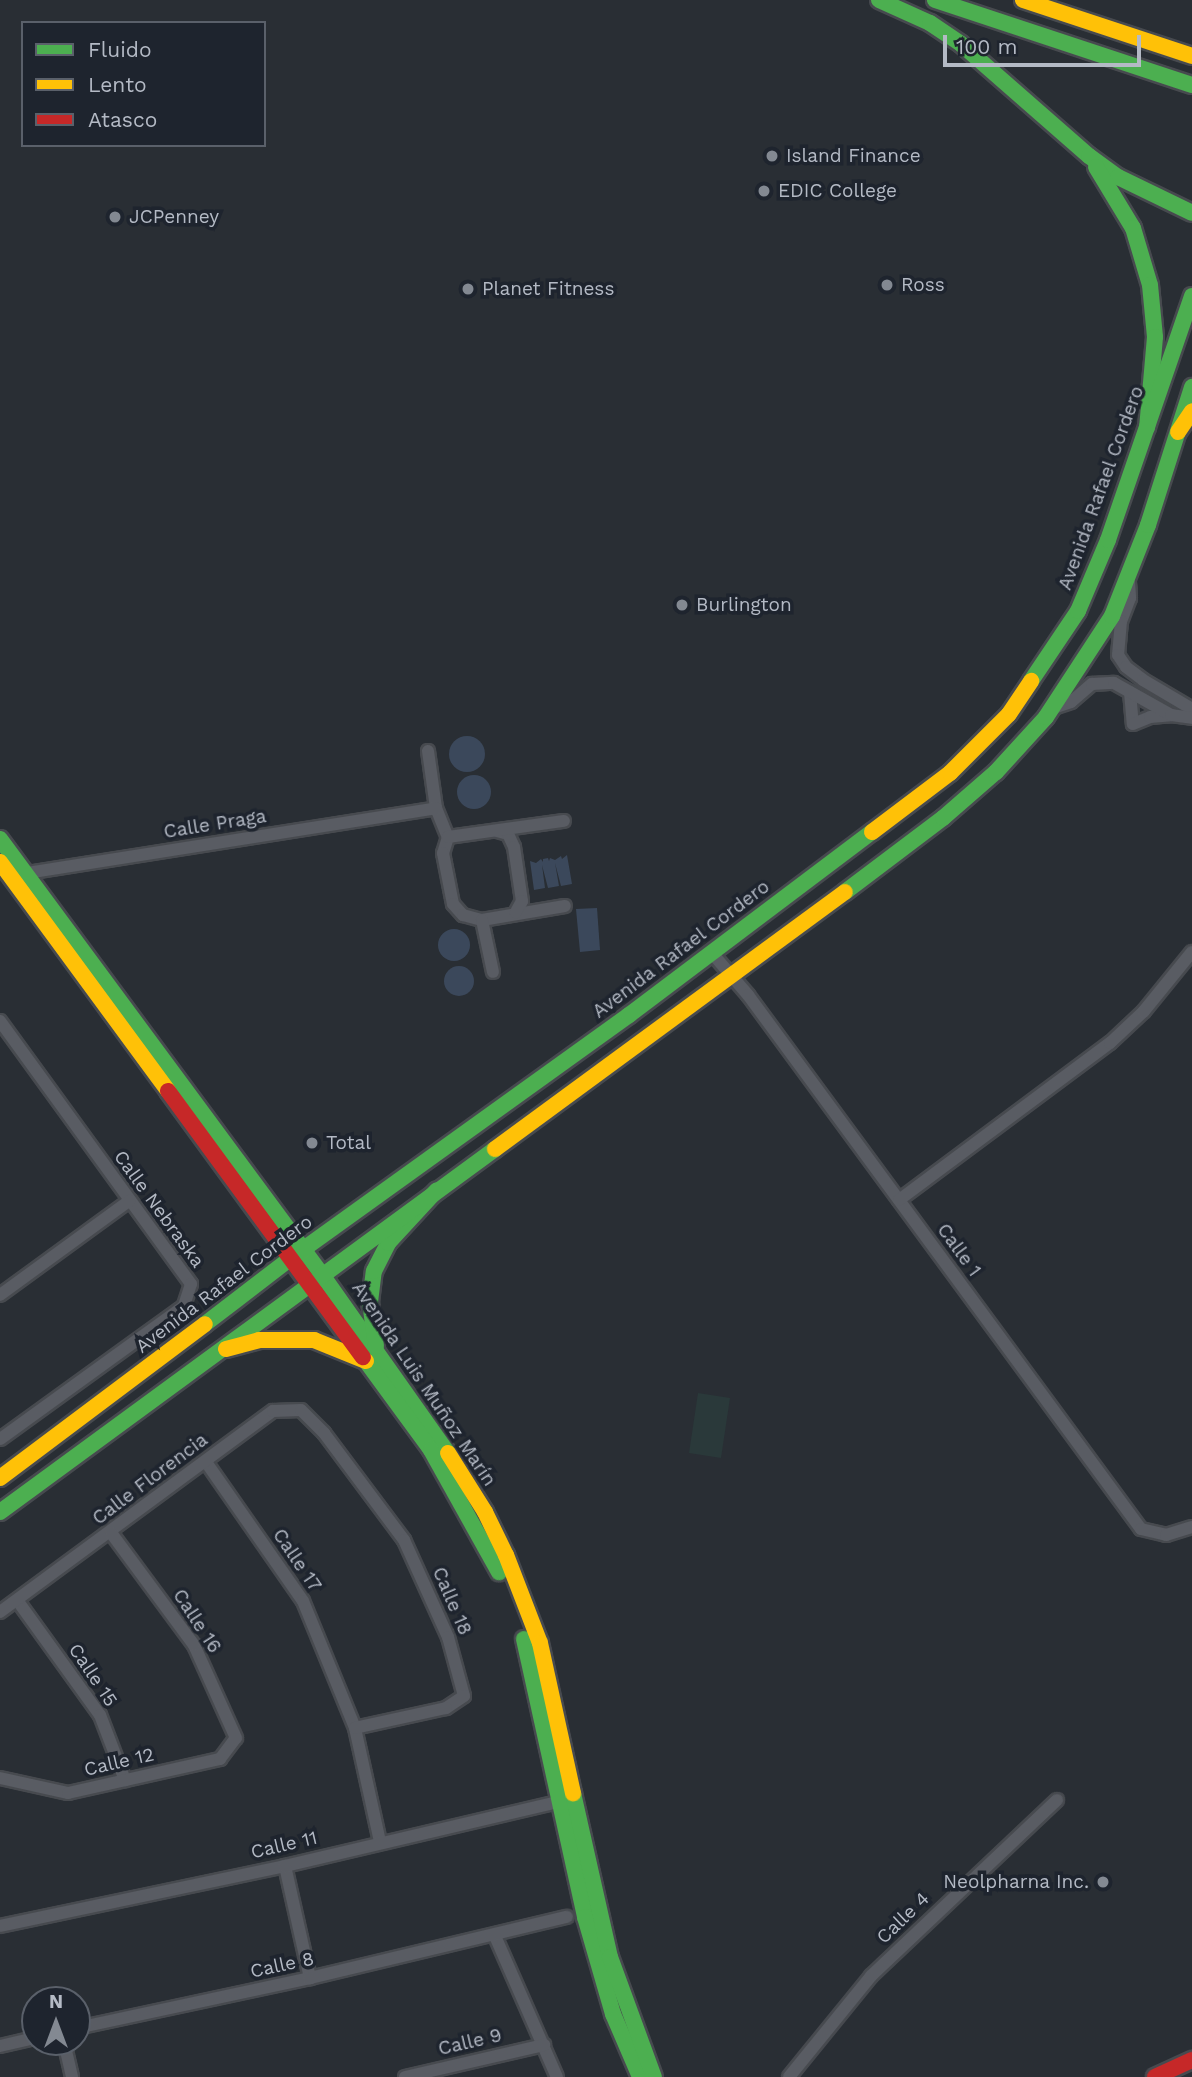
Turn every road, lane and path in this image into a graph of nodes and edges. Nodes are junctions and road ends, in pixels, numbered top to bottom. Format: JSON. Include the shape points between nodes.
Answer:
{"nodes":[{"id":1,"x":879,"y":0,"type":"edge"},
{"id":2,"x":935,"y":0,"type":"edge"},
{"id":3,"x":1023,"y":0,"type":"edge"},
{"id":4,"x":1192,"y":56,"type":"edge"},
{"id":5,"x":1192,"y":85,"type":"edge"},
{"id":6,"x":1089,"y":156,"type":"junction"},
{"id":7,"x":1192,"y":213,"type":"edge"},
{"id":8,"x":1192,"y":296,"type":"edge"},
{"id":9,"x":1192,"y":387,"type":"edge"},
{"id":10,"x":1192,"y":411,"type":"edge"},
{"id":11,"x":1147,"y":428,"type":"junction"},
{"id":12,"x":1178,"y":432,"type":"junction"},
{"id":13,"x":1128,"y":578,"type":"junction"},
{"id":14,"x":1130,"y":692,"type":"junction"},
{"id":15,"x":1053,"y":708,"type":"junction"},
{"id":16,"x":1192,"y":709,"type":"edge"},
{"id":17,"x":1171,"y":715,"type":"junction"},
{"id":18,"x":1192,"y":719,"type":"edge"},
{"id":19,"x":428,"y":751,"type":"dead end"},
{"id":20,"x":436,"y":808,"type":"junction"},
{"id":21,"x":564,"y":821,"type":"dead end"},
{"id":22,"x":497,"y":831,"type":"junction"},
{"id":23,"x":448,"y":837,"type":"junction"},
{"id":24,"x":0,"y":839,"type":"edge"},
{"id":25,"x":0,"y":862,"type":"edge"},
{"id":26,"x":12,"y":876,"type":"edge"},
{"id":27,"x":565,"y":906,"type":"dead end"},
{"id":28,"x":516,"y":912,"type":"junction"},
{"id":29,"x":482,"y":920,"type":"junction"},
{"id":30,"x":711,"y":952,"type":"junction"},
{"id":31,"x":1192,"y":952,"type":"edge"},
{"id":32,"x":493,"y":972,"type":"dead end"},
{"id":33,"x":732,"y":976,"type":"junction"},
{"id":34,"x":0,"y":1021,"type":"edge"},
{"id":35,"x":437,"y":1190,"type":"junction"},
{"id":36,"x":129,"y":1200,"type":"junction"},
{"id":37,"x":899,"y":1200,"type":"junction"},
{"id":38,"x":297,"y":1254,"type":"junction"},
{"id":39,"x":317,"y":1280,"type":"junction"},
{"id":40,"x":0,"y":1295,"type":"edge"},
{"id":41,"x":226,"y":1349,"type":"junction"},
{"id":42,"x":372,"y":1356,"type":"junction"},
{"id":43,"x":324,"y":1433,"type":"joint"},
{"id":44,"x":0,"y":1439,"type":"edge"},
{"id":45,"x":206,"y":1462,"type":"junction"},
{"id":46,"x":0,"y":1478,"type":"edge"},
{"id":47,"x":0,"y":1512,"type":"edge"},
{"id":48,"x":1192,"y":1527,"type":"edge"},
{"id":49,"x":111,"y":1532,"type":"junction"},
{"id":50,"x":17,"y":1600,"type":"junction"},
{"id":51,"x":0,"y":1612,"type":"edge"},
{"id":52,"x":355,"y":1728,"type":"junction"},
{"id":53,"x":236,"y":1738,"type":"joint"},
{"id":54,"x":0,"y":1778,"type":"edge"},
{"id":55,"x":125,"y":1780,"type":"junction"},
{"id":56,"x":568,"y":1799,"type":"junction"},
{"id":57,"x":1057,"y":1800,"type":"dead end"},
{"id":58,"x":380,"y":1842,"type":"junction"},
{"id":59,"x":285,"y":1866,"type":"junction"},
{"id":60,"x":567,"y":1917,"type":"dead end"},
{"id":61,"x":0,"y":1926,"type":"edge"},
{"id":62,"x":495,"y":1936,"type":"junction"},
{"id":63,"x":310,"y":1979,"type":"junction"},
{"id":64,"x":91,"y":2025,"type":"edge"},
{"id":65,"x":21,"y":2041,"type":"edge"},
{"id":66,"x":544,"y":2045,"type":"junction"},
{"id":67,"x":0,"y":2046,"type":"edge"},
{"id":68,"x":67,"y":2056,"type":"edge"},
{"id":69,"x":1192,"y":2060,"type":"edge"},
{"id":70,"x":72,"y":2077,"type":"edge"},
{"id":71,"x":405,"y":2077,"type":"edge"},
{"id":72,"x":557,"y":2077,"type":"edge"},
{"id":73,"x":639,"y":2077,"type":"edge"},
{"id":74,"x":654,"y":2077,"type":"edge"},
{"id":75,"x":789,"y":2077,"type":"edge"},
{"id":76,"x":1155,"y":2077,"type":"edge"}],
"edges":[{"from":1,"to":6,"type":"main road","via":[[961,44]]},
{"from":2,"to":5,"type":"main road"},
{"from":3,"to":4,"type":"main road"},
{"from":6,"to":7,"type":"main road","via":[[1150,195]]},
{"from":6,"to":11,"type":"main road","via":[[1133,228],[1146,263],[1155,337]]},
{"from":8,"to":11,"type":"main road","name":"Avenida Rafael Cordero"},
{"from":9,"to":12,"type":"main road"},
{"from":10,"to":12,"type":"main road"},
{"from":11,"to":30,"type":"main road","name":"Avenida Rafael Cordero","via":[[1078,611],[1009,714],[950,773]]},
{"from":12,"to":13,"type":"main road"},
{"from":13,"to":15,"type":"main road","via":[[1112,616]]},
{"from":13,"to":16,"type":"street","via":[[1130,598],[1121,621],[1118,655],[1143,680]]},
{"from":14,"to":15,"type":"street","via":[[1114,683],[1092,684],[1070,702]]},
{"from":14,"to":17,"type":"street"},
{"from":14,"to":17,"type":"street","via":[[1133,724]]},
{"from":15,"to":33,"type":"main road","via":[[996,772],[943,818]]},
{"from":17,"to":18,"type":"street"},
{"from":19,"to":20,"type":"street"},
{"from":20,"to":23,"type":"street"},
{"from":20,"to":26,"type":"street","name":"Calle Praga"},
{"from":21,"to":22,"type":"street"},
{"from":22,"to":23,"type":"street"},
{"from":22,"to":28,"type":"street","via":[[508,834],[514,847],[522,901]]},
{"from":23,"to":29,"type":"street","via":[[443,853],[453,904],[463,915]]},
{"from":24,"to":26,"type":"main road","name":"Avenida Luis Muñoz Marín"},
{"from":25,"to":26,"type":"main road","name":"Avenida Luis Muñoz Marín"},
{"from":26,"to":38,"type":"main road","name":"Avenida Luis Muñoz Marín"},
{"from":27,"to":28,"type":"street"},
{"from":28,"to":29,"type":"street"},
{"from":29,"to":32,"type":"street"},
{"from":30,"to":33,"type":"street","name":"Calle 1"},
{"from":30,"to":38,"type":"main road","name":"Avenida Rafael Cordero"},
{"from":31,"to":37,"type":"street","via":[[1144,1011],[1110,1043]]},
{"from":33,"to":35,"type":"main road"},
{"from":33,"to":37,"type":"street","name":"Calle 1"},
{"from":34,"to":36,"type":"street","name":"Calle Nebraska"},
{"from":35,"to":39,"type":"main road"},
{"from":35,"to":42,"type":"main road","via":[[388,1243],[374,1271]]},
{"from":36,"to":40,"type":"street"},
{"from":36,"to":44,"type":"street","name":"Calle Nebraska","via":[[191,1284],[184,1306]]},
{"from":37,"to":48,"type":"street","name":"Calle 1","via":[[1142,1530],[1166,1535]]},
{"from":38,"to":39,"type":"main road","name":"Avenida Luis Muñoz Marín"},
{"from":38,"to":46,"type":"main road","name":"Avenida Rafael Cordero"},
{"from":39,"to":41,"type":"main road"},
{"from":39,"to":42,"type":"main road","name":"Avenida Luis Muñoz Marín"},
{"from":41,"to":42,"type":"main road","via":[[259,1340],[314,1340]]},
{"from":41,"to":47,"type":"main road"},
{"from":42,"to":56,"type":"main road","name":"Avenida Luis Muñoz Marín","via":[[502,1578],[529,1653]]},
{"from":43,"to":45,"type":"street","name":"Calle Florencia","via":[[301,1410],[273,1411]]},
{"from":43,"to":52,"type":"street","name":"Calle 18","via":[[404,1540],[448,1637],[464,1696],[446,1708]]},
{"from":45,"to":49,"type":"street","name":"Calle Florencia"},
{"from":45,"to":52,"type":"street","name":"Calle 17","via":[[303,1601]]},
{"from":49,"to":50,"type":"street","name":"Calle Florencia"},
{"from":49,"to":53,"type":"street","name":"Calle 16","via":[[194,1645]]},
{"from":50,"to":51,"type":"street","name":"Calle Florencia"},
{"from":50,"to":55,"type":"street","name":"Calle 15","via":[[100,1715]]},
{"from":52,"to":58,"type":"street","name":"Calle 17"},
{"from":53,"to":55,"type":"street","name":"Calle 12","via":[[220,1759]]},
{"from":54,"to":55,"type":"street","name":"Calle 12","via":[[68,1793]]},
{"from":56,"to":58,"type":"street","name":"Calle 11"},
{"from":56,"to":73,"type":"main road","name":"Avenida Luis Muñoz Marín","via":[[585,1917],[604,1986]]},
{"from":56,"to":74,"type":"main road","name":"Avenida Luis Muñoz Marín","via":[[610,1957]]},
{"from":57,"to":75,"type":"street","name":"Calle 4","via":[[871,1976]]},
{"from":58,"to":59,"type":"street","name":"Calle 11"},
{"from":59,"to":61,"type":"street","name":"Calle 11"},
{"from":59,"to":63,"type":"street"},
{"from":60,"to":62,"type":"street","name":"Calle 8"},
{"from":62,"to":63,"type":"street","name":"Calle 8"},
{"from":62,"to":66,"type":"street"},
{"from":63,"to":64,"type":"street","name":"Calle 8"},
{"from":65,"to":67,"type":"street"},
{"from":66,"to":71,"type":"street","name":"Calle 9"},
{"from":66,"to":72,"type":"street"},
{"from":68,"to":70,"type":"street"},
{"from":69,"to":76,"type":"main road"}]}
